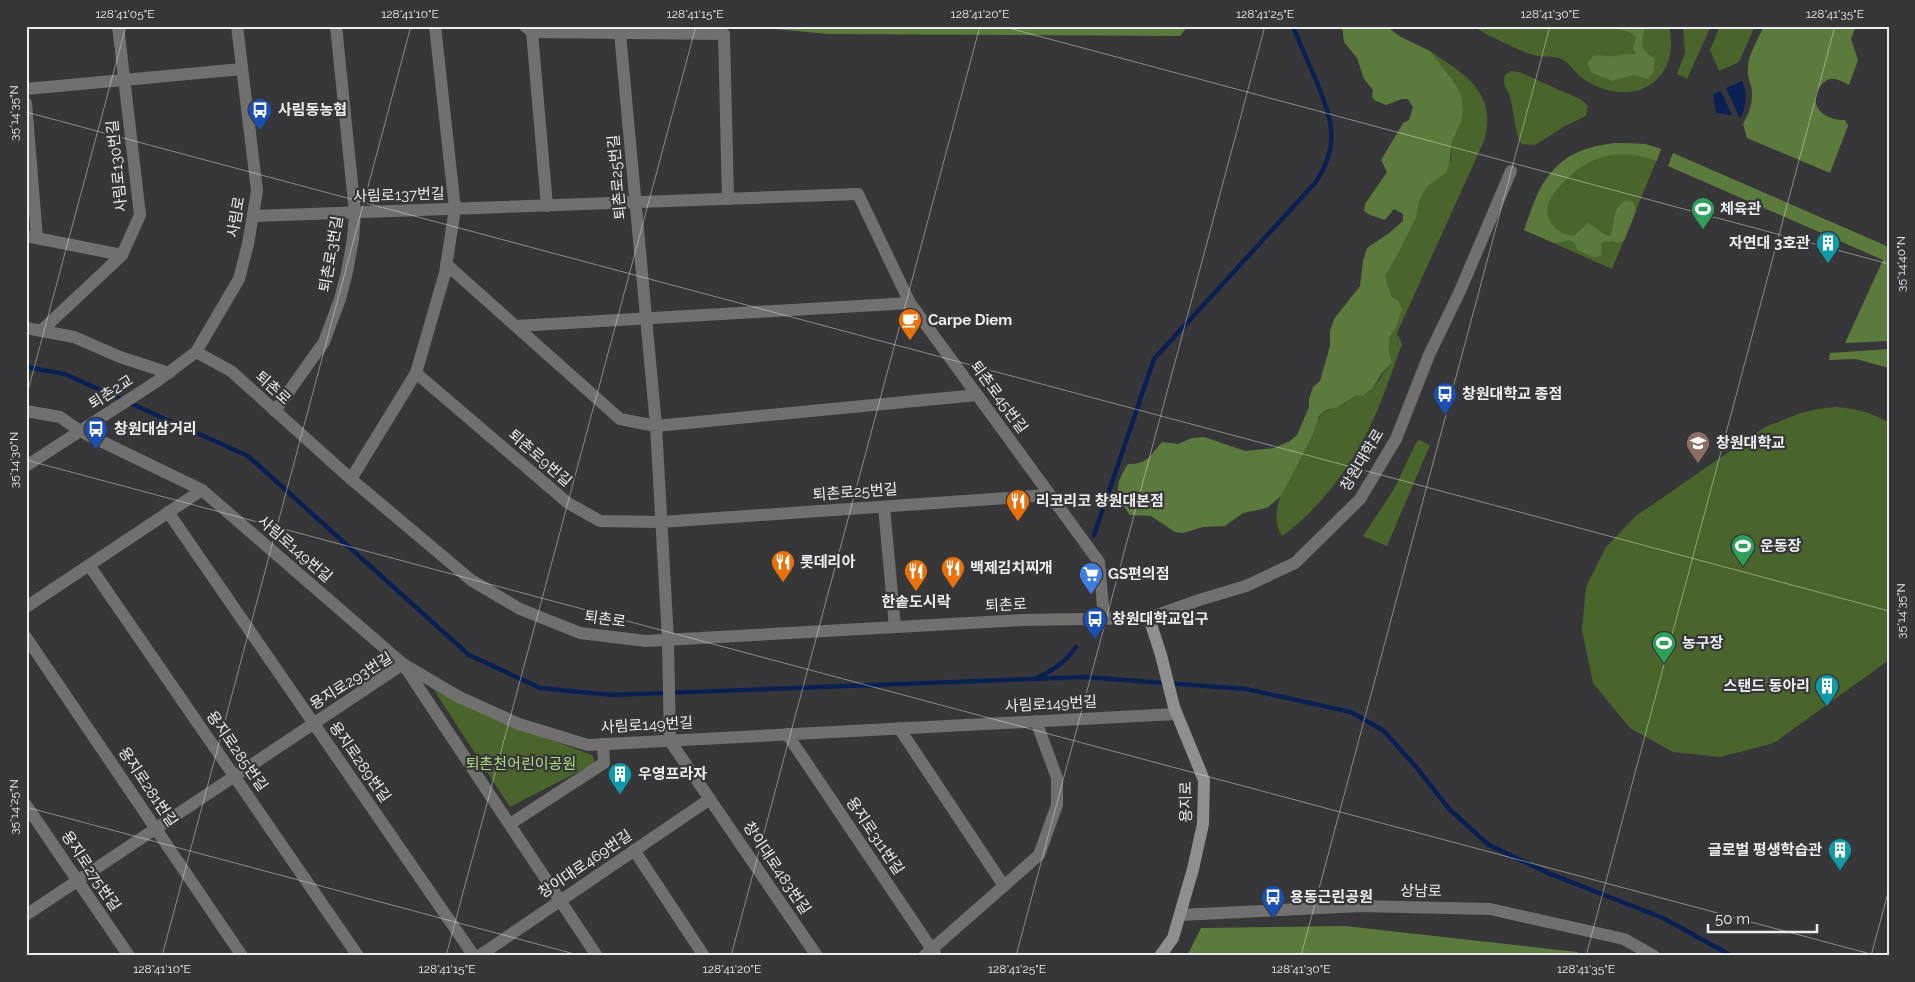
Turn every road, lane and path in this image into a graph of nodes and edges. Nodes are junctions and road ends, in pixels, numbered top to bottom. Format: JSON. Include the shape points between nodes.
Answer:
{"nodes":[{"id":1,"x":118,"y":26,"type":"edge"},
{"id":2,"x":237,"y":26,"type":"edge"},
{"id":3,"x":336,"y":26,"type":"edge"},
{"id":4,"x":435,"y":26,"type":"edge"},
{"id":5,"x":529,"y":29,"type":"edge"},
{"id":6,"x":620,"y":33,"type":"junction"},
{"id":7,"x":242,"y":69,"type":"junction"},
{"id":8,"x":124,"y":80,"type":"junction"},
{"id":9,"x":26,"y":89,"type":"edge"},
{"id":10,"x":26,"y":104,"type":"edge"},
{"id":11,"x":1511,"y":171,"type":"dead end"},
{"id":12,"x":858,"y":194,"type":"joint"},
{"id":13,"x":728,"y":199,"type":"junction"},
{"id":14,"x":635,"y":202,"type":"junction"},
{"id":15,"x":547,"y":206,"type":"junction"},
{"id":16,"x":455,"y":209,"type":"junction"},
{"id":17,"x":355,"y":212,"type":"junction"},
{"id":18,"x":253,"y":216,"type":"junction"},
{"id":19,"x":32,"y":237,"type":"edge"},
{"id":20,"x":122,"y":255,"type":"junction"},
{"id":21,"x":446,"y":264,"type":"junction"},
{"id":22,"x":910,"y":303,"type":"junction"},
{"id":23,"x":646,"y":319,"type":"junction"},
{"id":24,"x":516,"y":326,"type":"junction"},
{"id":25,"x":26,"y":328,"type":"edge"},
{"id":26,"x":41,"y":331,"type":"junction"},
{"id":27,"x":196,"y":352,"type":"junction"},
{"id":28,"x":168,"y":373,"type":"junction"},
{"id":29,"x":416,"y":373,"type":"junction"},
{"id":30,"x":156,"y":382,"type":"joint"},
{"id":31,"x":977,"y":395,"type":"junction"},
{"id":32,"x":275,"y":410,"type":"junction"},
{"id":33,"x":26,"y":411,"type":"edge"},
{"id":34,"x":656,"y":426,"type":"junction"},
{"id":35,"x":83,"y":430,"type":"junction"},
{"id":36,"x":26,"y":466,"type":"edge"},
{"id":37,"x":350,"y":479,"type":"junction"},
{"id":38,"x":202,"y":490,"type":"junction"},
{"id":39,"x":1050,"y":495,"type":"junction"},
{"id":40,"x":884,"y":507,"type":"junction"},
{"id":41,"x":168,"y":512,"type":"junction"},
{"id":42,"x":661,"y":522,"type":"junction"},
{"id":43,"x":89,"y":565,"type":"junction"},
{"id":44,"x":26,"y":607,"type":"edge"},
{"id":45,"x":1104,"y":618,"type":"junction"},
{"id":46,"x":1149,"y":618,"type":"junction"},
{"id":47,"x":895,"y":628,"type":"junction"},
{"id":48,"x":26,"y":637,"type":"edge"},
{"id":49,"x":668,"y":646,"type":"junction"},
{"id":50,"x":403,"y":664,"type":"junction"},
{"id":51,"x":1175,"y":711,"type":"junction"},
{"id":52,"x":1036,"y":721,"type":"junction"},
{"id":53,"x":314,"y":723,"type":"junction"},
{"id":54,"x":899,"y":728,"type":"junction"},
{"id":55,"x":788,"y":734,"type":"junction"},
{"id":56,"x":670,"y":735,"type":"junction"},
{"id":57,"x":603,"y":744,"type":"junction"},
{"id":58,"x":234,"y":776,"type":"junction"},
{"id":59,"x":710,"y":799,"type":"junction"},
{"id":60,"x":26,"y":805,"type":"edge"},
{"id":61,"x":510,"y":824,"type":"junction"},
{"id":62,"x":156,"y":829,"type":"junction"},
{"id":63,"x":634,"y":850,"type":"junction"},
{"id":64,"x":78,"y":881,"type":"junction"},
{"id":65,"x":1004,"y":886,"type":"junction"},
{"id":66,"x":560,"y":901,"type":"junction"},
{"id":67,"x":26,"y":915,"type":"edge"},
{"id":68,"x":1180,"y":915,"type":"junction"},
{"id":69,"x":931,"y":953,"type":"edge"},
{"id":70,"x":129,"y":956,"type":"edge"},
{"id":71,"x":242,"y":956,"type":"edge"},
{"id":72,"x":358,"y":956,"type":"edge"},
{"id":73,"x":474,"y":956,"type":"edge"},
{"id":74,"x":479,"y":956,"type":"edge"},
{"id":75,"x":596,"y":956,"type":"edge"},
{"id":76,"x":704,"y":956,"type":"edge"},
{"id":77,"x":817,"y":956,"type":"edge"},
{"id":78,"x":1160,"y":956,"type":"edge"},
{"id":79,"x":1654,"y":956,"type":"edge"}],
"edges":[{"from":1,"to":8,"type":"street","name":"사림로130번길"},
{"from":2,"to":7,"type":"street","name":"사림로"},
{"from":3,"to":17,"type":"street","name":"퇴촌로3번길"},
{"from":4,"to":16,"type":"street"},
{"from":5,"to":6,"type":"street"},
{"from":5,"to":15,"type":"street"},
{"from":6,"to":13,"type":"street","via":[[724,34]]},
{"from":6,"to":14,"type":"street","name":"퇴촌로25번길"},
{"from":7,"to":8,"type":"street"},
{"from":7,"to":18,"type":"street","name":"사림로","via":[[257,191]]},
{"from":8,"to":9,"type":"street"},
{"from":8,"to":20,"type":"street","name":"사림로130번길","via":[[140,215]]},
{"from":10,"to":19,"type":"street"},
{"from":11,"to":46,"type":"street","name":"창원대학로","via":[[1429,355],[1396,439],[1360,499],[1294,562],[1246,586]]},
{"from":12,"to":13,"type":"street","name":"사림로137번길"},
{"from":12,"to":22,"type":"street","name":"퇴촌로45번길"},
{"from":13,"to":14,"type":"street","name":"사림로137번길"},
{"from":14,"to":15,"type":"street","name":"사림로137번길"},
{"from":14,"to":23,"type":"street","name":"퇴촌로25번길"},
{"from":15,"to":16,"type":"street","name":"사림로137번길"},
{"from":16,"to":17,"type":"street","name":"사림로137번길"},
{"from":16,"to":21,"type":"street"},
{"from":17,"to":18,"type":"street","name":"사림로137번길"},
{"from":17,"to":32,"type":"street","name":"퇴촌로3번길","via":[[347,272],[324,342]]},
{"from":18,"to":27,"type":"street","name":"사림로","via":[[239,279]]},
{"from":19,"to":20,"type":"street"},
{"from":20,"to":26,"type":"street","name":"사림로130번길"},
{"from":21,"to":24,"type":"street"},
{"from":21,"to":29,"type":"street"},
{"from":22,"to":23,"type":"street"},
{"from":22,"to":31,"type":"street","name":"퇴촌로45번길"},
{"from":23,"to":24,"type":"street"},
{"from":23,"to":34,"type":"street","name":"퇴촌로25번길"},
{"from":24,"to":34,"type":"street","via":[[620,419]]},
{"from":25,"to":26,"type":"street"},
{"from":26,"to":28,"type":"street","via":[[74,337]]},
{"from":27,"to":28,"type":"street","name":"사림로"},
{"from":27,"to":32,"type":"street","name":"퇴촌로","via":[[231,371]]},
{"from":28,"to":30,"type":"street","name":"사림로"},
{"from":29,"to":37,"type":"street"},
{"from":29,"to":42,"type":"street","name":"퇴촌로9번길","via":[[568,503],[600,521]]},
{"from":30,"to":35,"type":"street","name":"퇴촌2교"},
{"from":31,"to":34,"type":"street"},
{"from":31,"to":39,"type":"street","name":"퇴촌로45번길"},
{"from":32,"to":37,"type":"street","name":"퇴촌로"},
{"from":33,"to":35,"type":"street","name":"사림로149번길","via":[[60,417]]},
{"from":34,"to":42,"type":"street","name":"퇴촌로25번길"},
{"from":35,"to":36,"type":"street"},
{"from":35,"to":38,"type":"street","name":"사림로149번길"},
{"from":37,"to":49,"type":"street","name":"퇴촌로","via":[[471,580],[520,608],[580,633]]},
{"from":38,"to":41,"type":"street"},
{"from":38,"to":50,"type":"street","name":"사림로149번길"},
{"from":39,"to":40,"type":"street","name":"퇴촌로25번길"},
{"from":39,"to":45,"type":"street","name":"퇴촌로45번길","via":[[1099,562]]},
{"from":40,"to":42,"type":"street","name":"퇴촌로25번길"},
{"from":40,"to":47,"type":"street"},
{"from":41,"to":43,"type":"street"},
{"from":41,"to":53,"type":"street","name":"용지로289번길"},
{"from":42,"to":49,"type":"street","name":"퇴촌로25번길"},
{"from":43,"to":44,"type":"street"},
{"from":43,"to":58,"type":"street","name":"용지로285번길"},
{"from":45,"to":46,"type":"street","name":"창원대학로"},
{"from":45,"to":47,"type":"street","name":"퇴촌로"},
{"from":46,"to":51,"type":"main road","name":"용지로"},
{"from":47,"to":49,"type":"street","name":"퇴촌로"},
{"from":48,"to":62,"type":"street","name":"용지로281번길"},
{"from":49,"to":56,"type":"street","name":"퇴촌로25번길"},
{"from":50,"to":53,"type":"street","name":"용지로293번길"},
{"from":50,"to":57,"type":"street","name":"사림로149번길","via":[[459,697],[519,724],[588,745]]},
{"from":50,"to":61,"type":"street","name":"용지로293번길"},
{"from":51,"to":52,"type":"street","name":"사림로149번길"},
{"from":51,"to":68,"type":"main road","name":"용지로","via":[[1204,780],[1203,824]]},
{"from":52,"to":54,"type":"street","name":"사림로149번길"},
{"from":52,"to":65,"type":"street","via":[[1057,778],[1057,805],[1039,855]]},
{"from":53,"to":58,"type":"street","name":"용지로293번길"},
{"from":53,"to":73,"type":"street","name":"용지로289번길"},
{"from":54,"to":55,"type":"street","name":"사림로149번길"},
{"from":54,"to":65,"type":"street"},
{"from":55,"to":56,"type":"street","name":"사림로149번길"},
{"from":55,"to":69,"type":"street","name":"용지로311번길"},
{"from":56,"to":57,"type":"street","name":"사림로149번길"},
{"from":56,"to":59,"type":"street","name":"창이대로483번길"},
{"from":57,"to":61,"type":"street","via":[[604,763]]},
{"from":58,"to":62,"type":"street","name":"용지로293번길"},
{"from":58,"to":72,"type":"street","name":"용지로285번길"},
{"from":59,"to":63,"type":"street","name":"창이대로469번길"},
{"from":59,"to":77,"type":"street","name":"창이대로483번길"},
{"from":60,"to":64,"type":"street","name":"용지로275번길"},
{"from":61,"to":66,"type":"street","name":"용지로293번길"},
{"from":62,"to":64,"type":"street","name":"용지로293번길"},
{"from":62,"to":71,"type":"street","name":"용지로281번길"},
{"from":63,"to":66,"type":"street","name":"창이대로469번길"},
{"from":63,"to":76,"type":"street"},
{"from":64,"to":67,"type":"street","name":"용지로293번길"},
{"from":64,"to":70,"type":"street","name":"용지로275번길"},
{"from":65,"to":69,"type":"street"},
{"from":66,"to":74,"type":"street","name":"창이대로469번길"},
{"from":66,"to":75,"type":"street","name":"용지로293번길"},
{"from":68,"to":78,"type":"main road","name":"용지로","via":[[1173,938]]},
{"from":68,"to":79,"type":"street","name":"상남로","via":[[1361,906],[1490,909],[1624,939]]}]}
